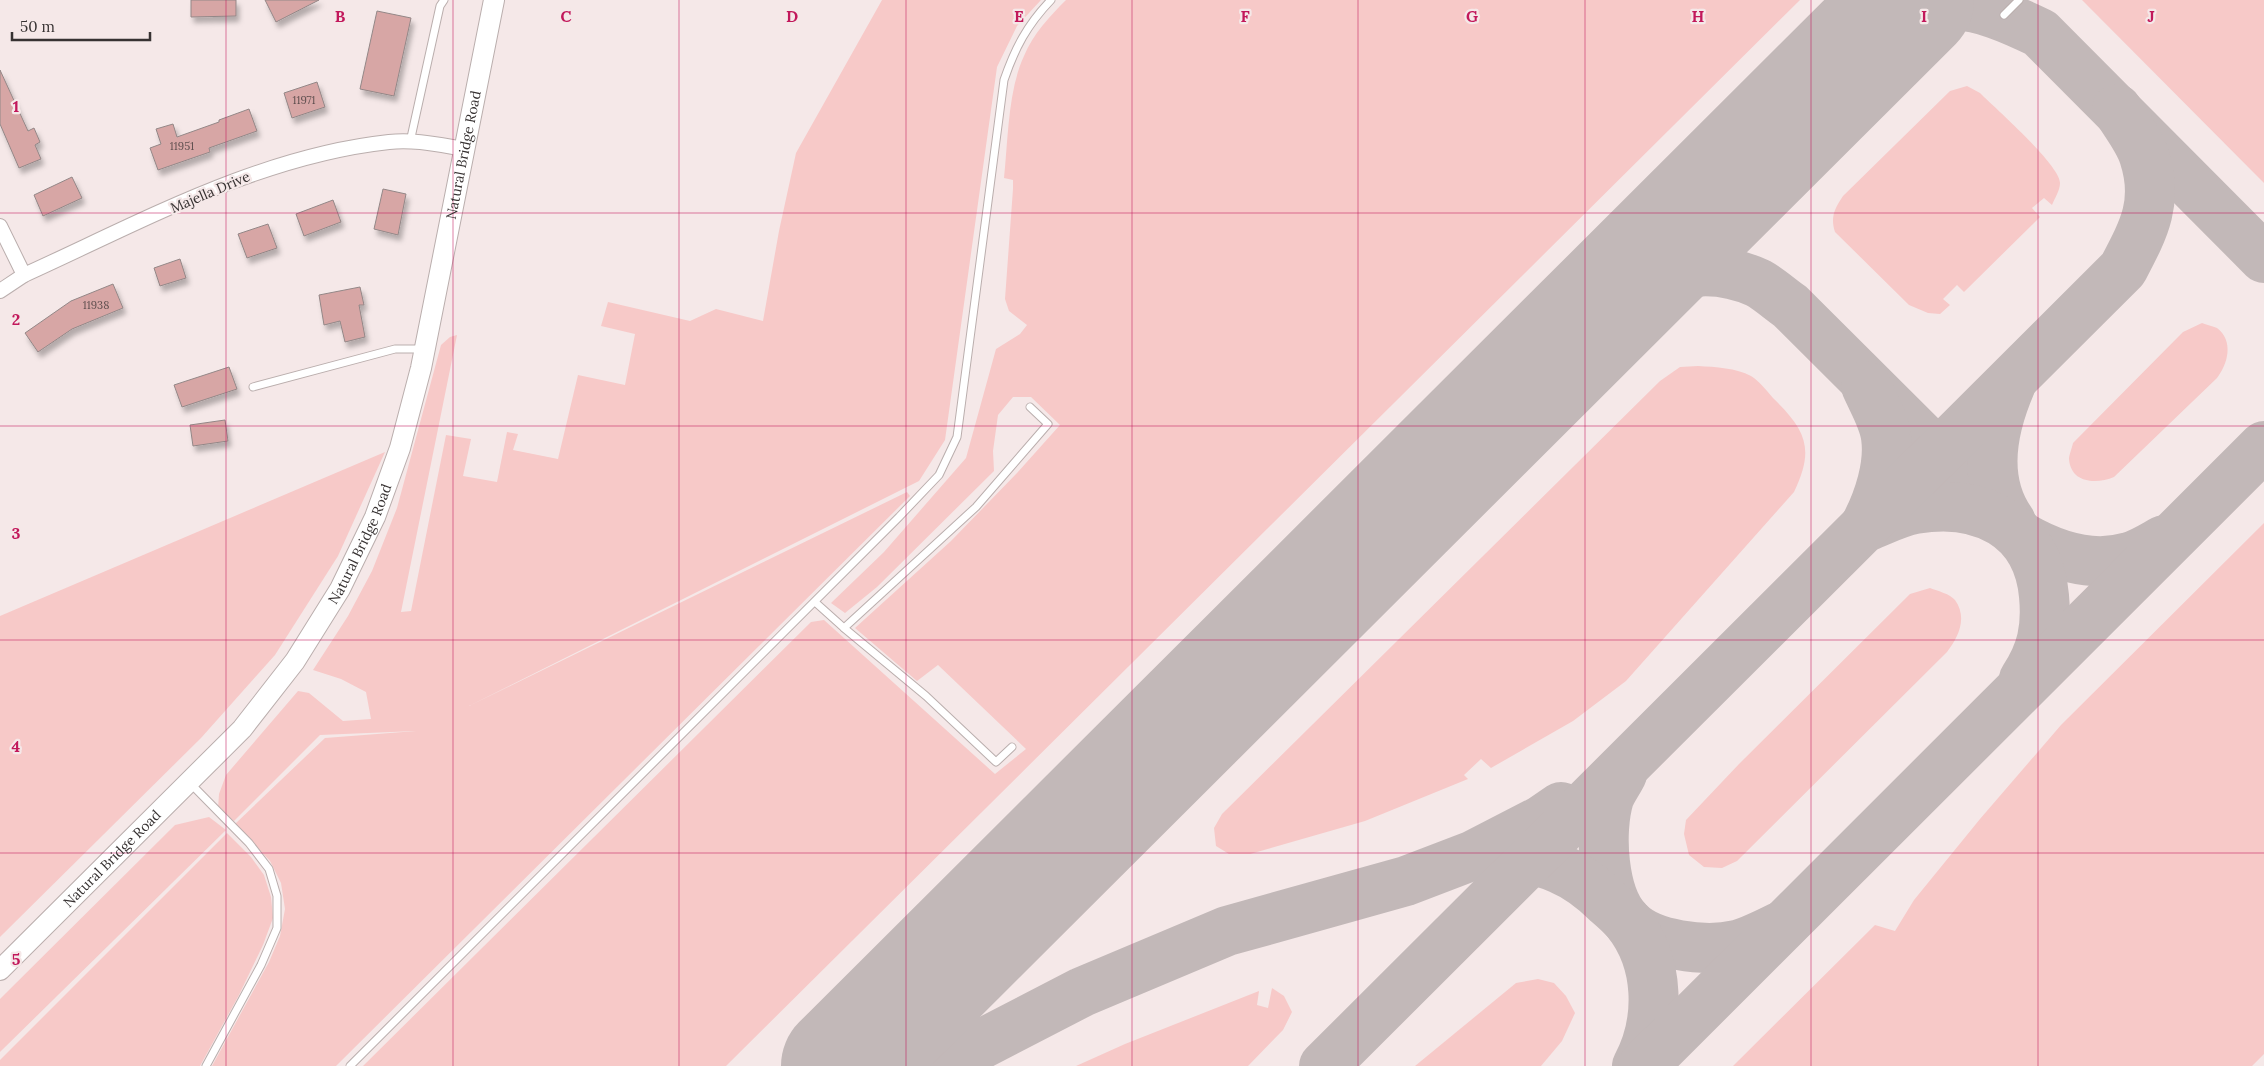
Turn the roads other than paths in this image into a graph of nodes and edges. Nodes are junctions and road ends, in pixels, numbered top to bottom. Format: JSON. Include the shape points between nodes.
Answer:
{"nodes":[{"id":1,"x":444,"y":0,"type":"edge"},
{"id":2,"x":494,"y":0,"type":"edge"},
{"id":3,"x":1051,"y":0,"type":"edge"},
{"id":4,"x":2019,"y":0,"type":"edge"},
{"id":5,"x":2004,"y":16,"type":"dead end"},
{"id":6,"x":410,"y":142,"type":"junction"},
{"id":7,"x":464,"y":149,"type":"junction"},
{"id":8,"x":0,"y":226,"type":"edge"},
{"id":9,"x":24,"y":275,"type":"junction"},
{"id":10,"x":0,"y":291,"type":"edge"},
{"id":11,"x":425,"y":349,"type":"junction"},
{"id":12,"x":253,"y":387,"type":"dead end"},
{"id":13,"x":1030,"y":407,"type":"dead end"},
{"id":14,"x":815,"y":602,"type":"junction"},
{"id":15,"x":844,"y":628,"type":"junction"},
{"id":16,"x":1012,"y":747,"type":"dead end"},
{"id":17,"x":189,"y":783,"type":"junction"},
{"id":18,"x":0,"y":970,"type":"edge"},
{"id":19,"x":206,"y":1066,"type":"edge"},
{"id":20,"x":350,"y":1066,"type":"edge"}],
"edges":[{"from":1,"to":6,"type":"lane"},
{"from":2,"to":7,"type":"main road","name":"Natural Bridge Road"},
{"from":3,"to":14,"type":"lane","via":[[1035,17],[1014,51],[1004,80],[957,437],[939,475]]},
{"from":4,"to":5,"type":"lane"},
{"from":6,"to":7,"type":"street","name":"Majella Drive"},
{"from":6,"to":9,"type":"street","name":"Majella Drive","via":[[390,142],[310,157],[231,181]]},
{"from":7,"to":11,"type":"main road","name":"Natural Bridge Road"},
{"from":8,"to":9,"type":"street"},
{"from":9,"to":10,"type":"street","name":"Majella Drive"},
{"from":11,"to":12,"type":"lane","via":[[395,349]]},
{"from":11,"to":17,"type":"main road","name":"Natural Bridge Road","via":[[400,448],[375,517],[340,589],[295,661],[254,714]]},
{"from":13,"to":15,"type":"lane","via":[[1048,424],[976,507]]},
{"from":14,"to":15,"type":"lane"},
{"from":14,"to":20,"type":"lane"},
{"from":15,"to":16,"type":"lane","via":[[926,696],[996,762]]},
{"from":17,"to":18,"type":"main road","name":"Natural Bridge Road"},
{"from":17,"to":19,"type":"lane","via":[[249,843],[269,869],[277,896],[277,928],[261,965]]}]}
